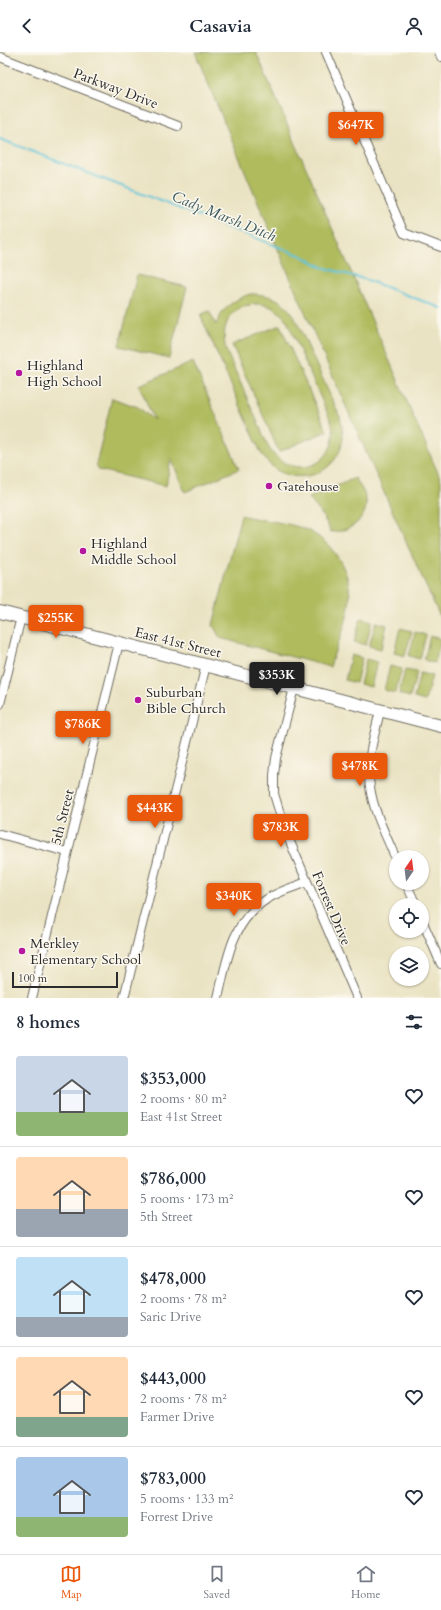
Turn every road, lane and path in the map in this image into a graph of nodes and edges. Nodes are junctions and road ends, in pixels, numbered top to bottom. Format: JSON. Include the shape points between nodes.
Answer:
{"nodes":[{"id":1,"x":326,"y":52,"type":"edge"},
{"id":2,"x":439,"y":52,"type":"edge"},
{"id":3,"x":0,"y":57,"type":"edge"},
{"id":4,"x":441,"y":57,"type":"edge"},
{"id":5,"x":178,"y":126,"type":"dead end"},
{"id":6,"x":441,"y":247,"type":"edge"},
{"id":7,"x":0,"y":612,"type":"edge"},
{"id":8,"x":21,"y":617,"type":"junction"},
{"id":9,"x":119,"y":643,"type":"junction"},
{"id":10,"x":206,"y":665,"type":"junction"},
{"id":11,"x":294,"y":688,"type":"junction"},
{"id":12,"x":0,"y":704,"type":"edge"},
{"id":13,"x":380,"y":710,"type":"junction"},
{"id":14,"x":441,"y":726,"type":"edge"},
{"id":15,"x":0,"y":834,"type":"edge"},
{"id":16,"x":392,"y":850,"type":"edge"},
{"id":17,"x":67,"y":852,"type":"junction"},
{"id":18,"x":307,"y":882,"type":"junction"},
{"id":19,"x":429,"y":936,"type":"edge"},
{"id":20,"x":441,"y":964,"type":"edge"},
{"id":21,"x":32,"y":998,"type":"edge"},
{"id":22,"x":124,"y":998,"type":"edge"},
{"id":23,"x":218,"y":998,"type":"edge"},
{"id":24,"x":357,"y":998,"type":"edge"}],
"edges":[{"from":1,"to":6,"type":"street","via":[[404,233]]},
{"from":2,"to":4,"type":"street"},
{"from":3,"to":5,"type":"street","name":"Parkway Drive"},
{"from":7,"to":8,"type":"street","name":"East 41st Street"},
{"from":8,"to":9,"type":"street","name":"East 41st Street"},
{"from":8,"to":12,"type":"street"},
{"from":9,"to":10,"type":"street","name":"East 41st Street"},
{"from":9,"to":17,"type":"street","name":"5th Street"},
{"from":10,"to":11,"type":"street","name":"East 41st Street"},
{"from":10,"to":22,"type":"street"},
{"from":11,"to":13,"type":"street","name":"East 41st Street"},
{"from":11,"to":18,"type":"street","name":"Forrest Drive","via":[[276,758],[274,794],[285,830]]},
{"from":13,"to":14,"type":"street","name":"East 41st Street"},
{"from":13,"to":16,"type":"street","via":[[370,754],[369,775],[371,794],[378,817]]},
{"from":15,"to":17,"type":"street"},
{"from":17,"to":21,"type":"street","name":"5th Street"},
{"from":18,"to":23,"type":"street","via":[[268,898],[250,912],[238,928],[230,949]]},
{"from":18,"to":24,"type":"street","name":"Forrest Drive"},
{"from":19,"to":20,"type":"street"}]}
